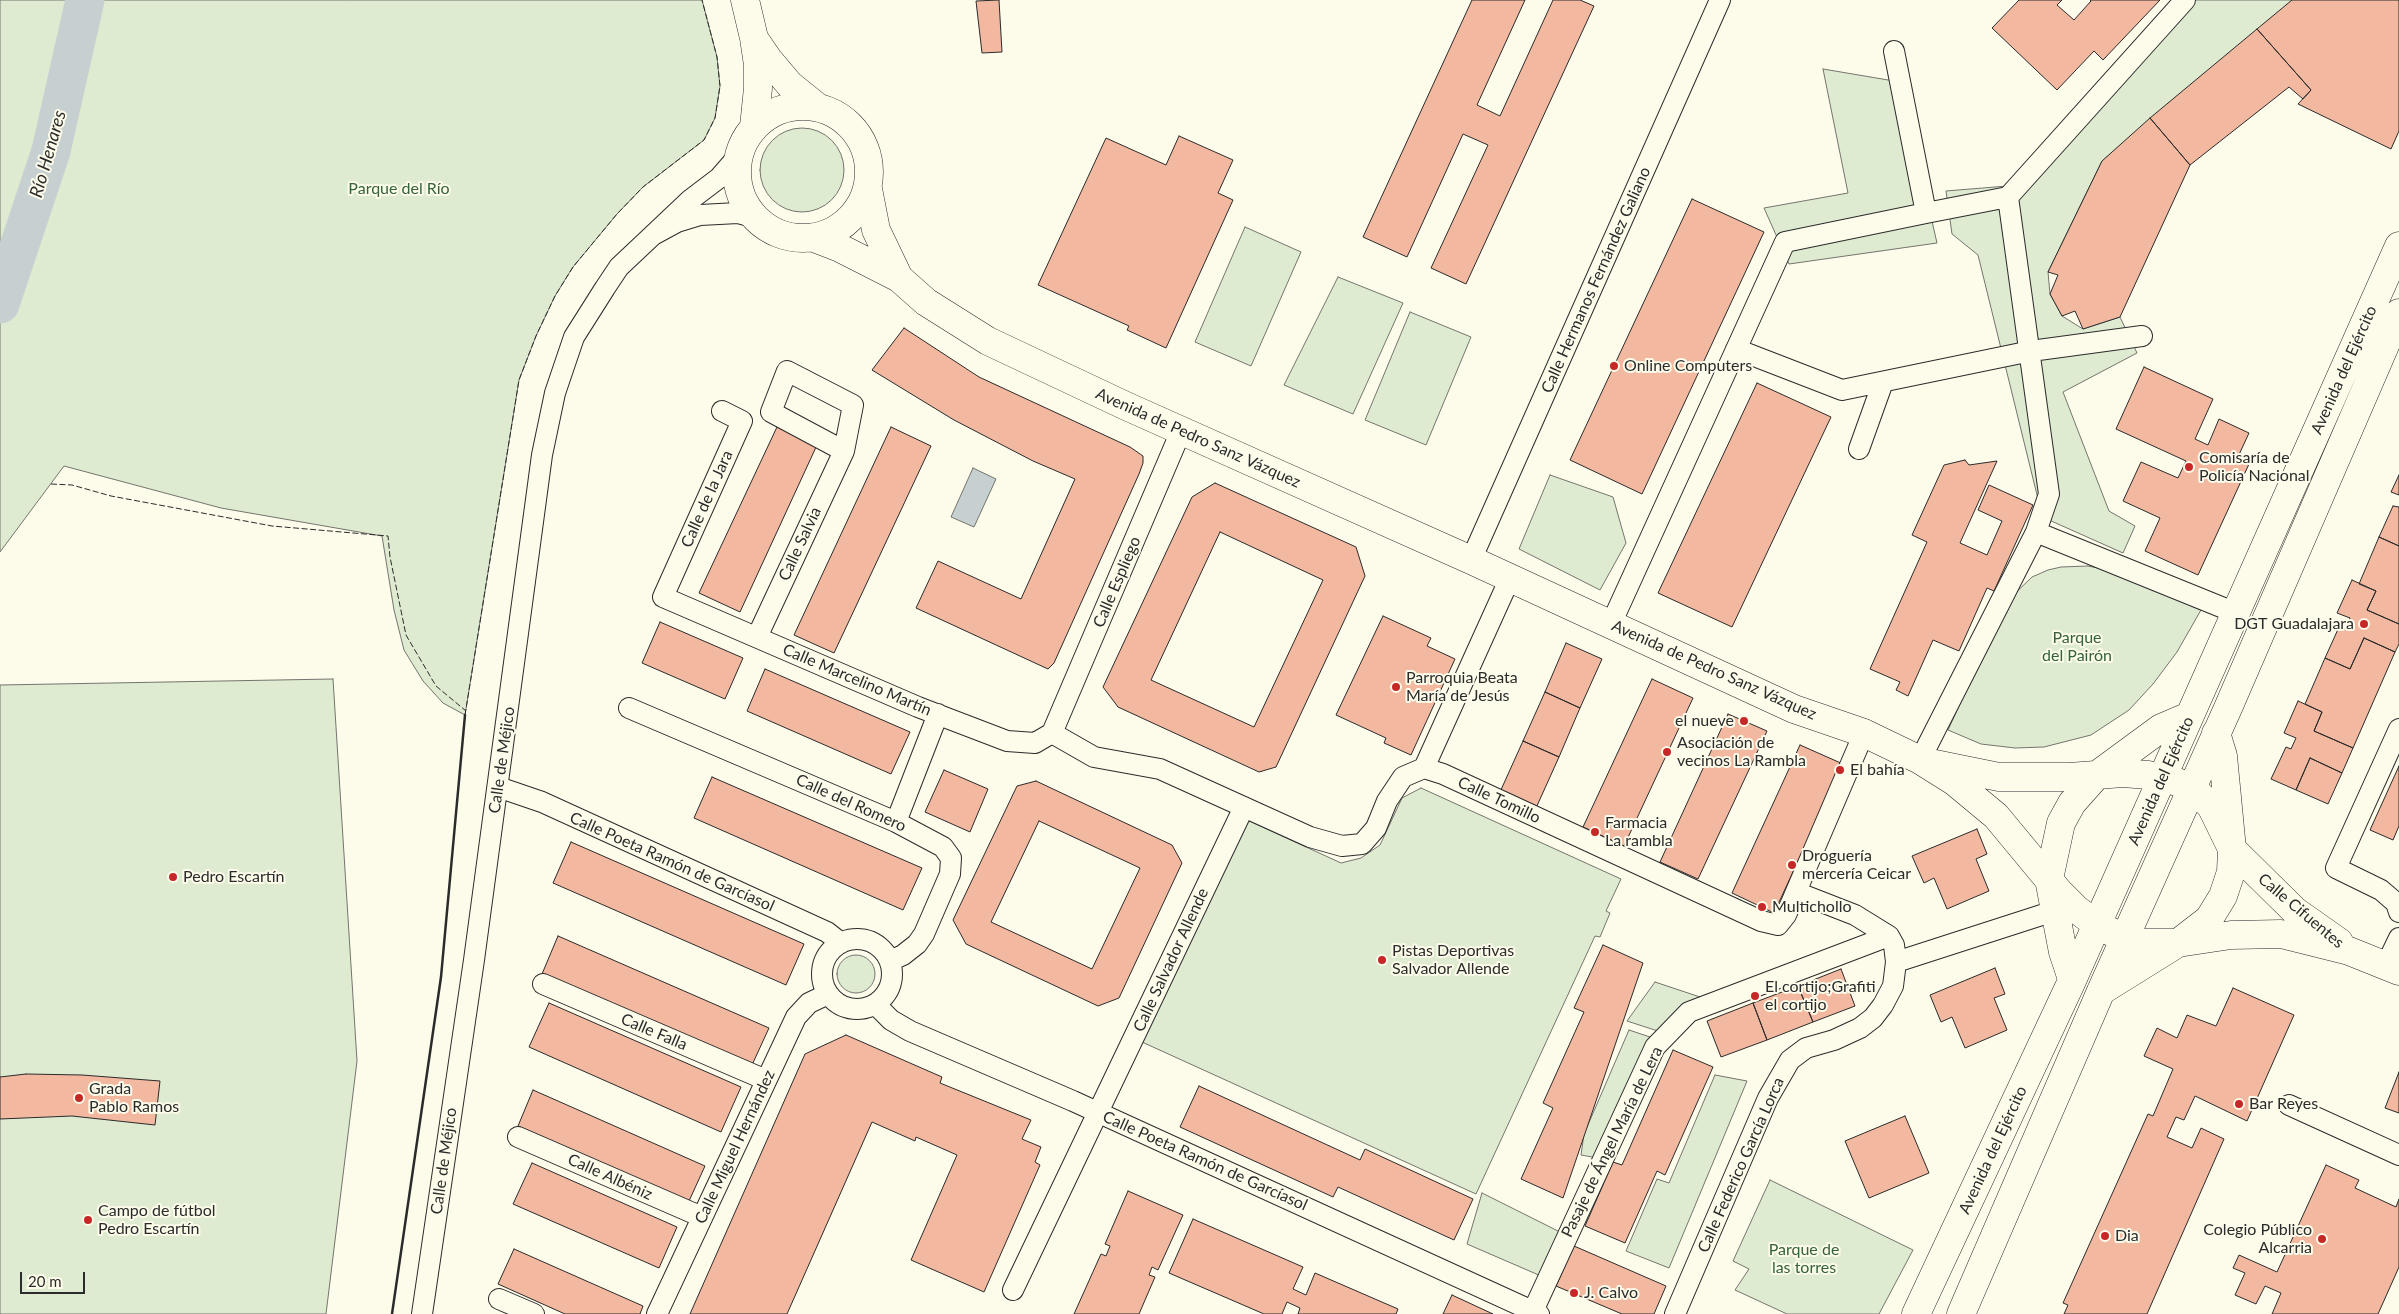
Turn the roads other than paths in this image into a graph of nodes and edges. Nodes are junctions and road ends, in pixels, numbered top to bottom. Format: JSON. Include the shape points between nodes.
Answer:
{"nodes":[{"id":1,"x":744,"y":0,"type":"edge"},
{"id":2,"x":1720,"y":0,"type":"edge"},
{"id":3,"x":2186,"y":0,"type":"edge"},
{"id":4,"x":754,"y":38,"type":"junction"},
{"id":5,"x":1894,"y":50,"type":"dead end"},
{"id":6,"x":816,"y":106,"type":"junction"},
{"id":7,"x":754,"y":127,"type":"junction"},
{"id":8,"x":739,"y":155,"type":"junction"},
{"id":9,"x":868,"y":189,"type":"junction"},
{"id":10,"x":2008,"y":196,"type":"junction"},
{"id":11,"x":1926,"y":213,"type":"junction"},
{"id":12,"x":754,"y":217,"type":"junction"},
{"id":13,"x":653,"y":235,"type":"junction"},
{"id":14,"x":814,"y":238,"type":"junction"},
{"id":15,"x":2399,"y":246,"type":"edge"},
{"id":16,"x":899,"y":278,"type":"junction"},
{"id":17,"x":2399,"y":313,"type":"edge"},
{"id":18,"x":2142,"y":336,"type":"dead end"},
{"id":19,"x":1736,"y":349,"type":"junction"},
{"id":20,"x":2031,"y":352,"type":"junction"},
{"id":21,"x":1883,"y":382,"type":"junction"},
{"id":22,"x":722,"y":411,"type":"dead end"},
{"id":23,"x":1181,"y":431,"type":"junction"},
{"id":24,"x":1859,"y":449,"type":"dead end"},
{"id":25,"x":844,"y":451,"type":"dead end"},
{"id":26,"x":2036,"y":532,"type":"junction"},
{"id":27,"x":1471,"y":560,"type":"junction"},
{"id":28,"x":1510,"y":578,"type":"junction"},
{"id":29,"x":663,"y":597,"type":"joint"},
{"id":30,"x":2236,"y":613,"type":"junction"},
{"id":31,"x":1610,"y":624,"type":"junction"},
{"id":32,"x":757,"y":637,"type":"junction"},
{"id":33,"x":629,"y":708,"type":"dead end"},
{"id":34,"x":938,"y":714,"type":"junction"},
{"id":35,"x":2189,"y":716,"type":"junction"},
{"id":36,"x":2399,"y":729,"type":"edge"},
{"id":37,"x":1864,"y":733,"type":"junction"},
{"id":38,"x":2216,"y":733,"type":"junction"},
{"id":39,"x":1052,"y":734,"type":"junction"},
{"id":40,"x":1920,"y":760,"type":"junction"},
{"id":41,"x":1424,"y":768,"type":"junction"},
{"id":42,"x":2097,"y":775,"type":"junction"},
{"id":43,"x":2163,"y":779,"type":"junction"},
{"id":44,"x":498,"y":787,"type":"junction"},
{"id":45,"x":2192,"y":788,"type":"junction"},
{"id":46,"x":1244,"y":807,"type":"junction"},
{"id":47,"x":896,"y":822,"type":"junction"},
{"id":48,"x":2232,"y":849,"type":"junction"},
{"id":49,"x":2049,"y":879,"type":"junction"},
{"id":50,"x":1796,"y":892,"type":"junction"},
{"id":51,"x":2054,"y":911,"type":"junction"},
{"id":52,"x":2399,"y":912,"type":"edge"},
{"id":53,"x":2096,"y":924,"type":"junction"},
{"id":54,"x":1889,"y":936,"type":"junction"},
{"id":55,"x":2399,"y":938,"type":"edge"},
{"id":56,"x":2125,"y":939,"type":"junction"},
{"id":57,"x":842,"y":943,"type":"junction"},
{"id":58,"x":2178,"y":943,"type":"junction"},
{"id":59,"x":2350,"y":951,"type":"junction"},
{"id":60,"x":890,"y":961,"type":"junction"},
{"id":61,"x":1896,"y":962,"type":"junction"},
{"id":62,"x":2392,"y":968,"type":"edge"},
{"id":63,"x":2072,"y":979,"type":"junction"},
{"id":64,"x":542,"y":984,"type":"dead end"},
{"id":65,"x":2101,"y":991,"type":"junction"},
{"id":66,"x":828,"y":994,"type":"junction"},
{"id":67,"x":874,"y":1004,"type":"junction"},
{"id":68,"x":766,"y":1080,"type":"junction"},
{"id":69,"x":2289,"y":1105,"type":"dead end"},
{"id":70,"x":1099,"y":1113,"type":"junction"},
{"id":71,"x":518,"y":1137,"type":"dead end"},
{"id":72,"x":2399,"y":1155,"type":"edge"},
{"id":73,"x":702,"y":1217,"type":"junction"},
{"id":74,"x":1013,"y":1290,"type":"dead end"},
{"id":75,"x":499,"y":1299,"type":"dead end"},
{"id":76,"x":1536,"y":1312,"type":"edge"},
{"id":77,"x":422,"y":1314,"type":"edge"},
{"id":78,"x":534,"y":1314,"type":"edge"},
{"id":79,"x":657,"y":1314,"type":"edge"},
{"id":80,"x":1675,"y":1314,"type":"edge"},
{"id":81,"x":1916,"y":1314,"type":"edge"},
{"id":82,"x":1960,"y":1314,"type":"edge"}],
"edges":[{"from":1,"to":4,"type":"street"},
{"from":2,"to":27,"type":"street","name":"Calle Hermanos Fernández Galiano"},
{"from":3,"to":10,"type":"street"},
{"from":4,"to":6,"type":"street","via":[[790,84]]},
{"from":4,"to":7,"type":"street","via":[[758,88]]},
{"from":5,"to":11,"type":"street"},
{"from":6,"to":7,"type":"street","via":[[789,107],[764,118]]},
{"from":6,"to":9,"type":"street","via":[[844,119],[864,143],[869,158]]},
{"from":7,"to":8,"type":"street"},
{"from":8,"to":12,"type":"street","via":[[738,188]]},
{"from":8,"to":13,"type":"street","name":"Calle de Méjico","via":[[719,178]]},
{"from":9,"to":14,"type":"street","via":[[862,204],[842,226]]},
{"from":9,"to":16,"type":"street","name":"Avenida de Pedro Sanz Vázquez","via":[[876,230]]},
{"from":10,"to":11,"type":"street"},
{"from":10,"to":20,"type":"street"},
{"from":11,"to":19,"type":"street","via":[[1784,242]]},
{"from":12,"to":13,"type":"street","name":"Calle de Méjico","via":[[738,213],[700,215]]},
{"from":12,"to":14,"type":"street","via":[[781,235]]},
{"from":13,"to":44,"type":"street","name":"Calle de Méjico","via":[[619,267],[604,288],[574,337],[555,393],[542,455]]},
{"from":14,"to":16,"type":"street","name":"Avenida de Pedro Sanz Vázquez"},
{"from":15,"to":30,"type":"street","name":"Avenida del Ejército"},
{"from":16,"to":23,"type":"street","name":"Avenida de Pedro Sanz Vázquez","via":[[926,302],[988,340]]},
{"from":17,"to":38,"type":"street","name":"Avenida del Ejército"},
{"from":18,"to":20,"type":"street"},
{"from":19,"to":21,"type":"street","via":[[1842,390]]},
{"from":19,"to":31,"type":"street"},
{"from":20,"to":21,"type":"street"},
{"from":20,"to":26,"type":"street","via":[[2049,494]]},
{"from":21,"to":24,"type":"street"},
{"from":22,"to":29,"type":"street","name":"Calle de la Jara","via":[[742,421]]},
{"from":23,"to":27,"type":"street","name":"Avenida de Pedro Sanz Vázquez"},
{"from":23,"to":39,"type":"street","name":"Calle Espliego"},
{"from":25,"to":32,"type":"street","name":"Calle Salvia"},
{"from":26,"to":30,"type":"street"},
{"from":26,"to":40,"type":"street"},
{"from":27,"to":28,"type":"street","name":"Avenida de Pedro Sanz Vázquez"},
{"from":28,"to":31,"type":"street","name":"Avenida de Pedro Sanz Vázquez"},
{"from":28,"to":41,"type":"street"},
{"from":29,"to":32,"type":"street","name":"Calle Marcelino Martín"},
{"from":30,"to":35,"type":"street","name":"Avenida del Ejército"},
{"from":31,"to":37,"type":"street","name":"Avenida de Pedro Sanz Vázquez","via":[[1794,709]]},
{"from":32,"to":34,"type":"street","name":"Calle Marcelino Martín"},
{"from":33,"to":47,"type":"street","name":"Calle del Romero"},
{"from":34,"to":39,"type":"street","name":"Calle Marcelino Martín","via":[[1007,741],[1035,742]]},
{"from":34,"to":47,"type":"street"},
{"from":35,"to":42,"type":"street","via":[[2161,728]]},
{"from":35,"to":43,"type":"street","name":"Avenida del Ejército"},
{"from":36,"to":52,"type":"street","via":[[2336,868],[2381,890],[2396,903]]},
{"from":37,"to":40,"type":"street","name":"Avenida de Pedro Sanz Vázquez"},
{"from":37,"to":50,"type":"street","name":"Calle Tomillo"},
{"from":38,"to":45,"type":"street","name":"Avenida del Ejército"},
{"from":38,"to":48,"type":"street","via":[[2223,756]]},
{"from":39,"to":46,"type":"street","via":[[1094,756],[1160,769]]},
{"from":40,"to":42,"type":"street","name":"Avenida de Pedro Sanz Vázquez","via":[[1998,777]]},
{"from":40,"to":49,"type":"street","name":"Avenida de Pedro Sanz Vázquez","via":[[1955,782],[1996,816]]},
{"from":41,"to":46,"type":"street","via":[[1403,777],[1387,801],[1376,828],[1362,844],[1342,846],[1310,837]]},
{"from":41,"to":50,"type":"street","name":"Calle Tomillo","via":[[1444,774],[1761,921],[1778,925]]},
{"from":42,"to":43,"type":"street","name":"Avenida de Pedro Sanz Vázquez","via":[[2123,773]]},
{"from":42,"to":49,"type":"street","via":[[2072,803],[2061,823]]},
{"from":43,"to":45,"type":"street","name":"Avenida de Pedro Sanz Vázquez"},
{"from":43,"to":53,"type":"street","name":"Avenida del Ejército"},
{"from":44,"to":57,"type":"street","name":"Calle Poeta Ramón de Garcíasol","via":[[560,810],[827,932]]},
{"from":44,"to":77,"type":"street","name":"Calle de Méjico"},
{"from":45,"to":48,"type":"street","via":[[2217,815]]},
{"from":45,"to":56,"type":"street","name":"Avenida del Ejército"},
{"from":46,"to":70,"type":"street","name":"Calle Salvador Allende"},
{"from":47,"to":60,"type":"street","name":"Calle del Romero","via":[[942,847],[951,858],[951,865],[924,934],[917,944]]},
{"from":48,"to":58,"type":"street","via":[[2231,872],[2214,912]]},
{"from":48,"to":59,"type":"street","name":"Calle Cifuentes","via":[[2295,910]]},
{"from":49,"to":51,"type":"street"},
{"from":49,"to":53,"type":"street","name":"Avenida de Pedro Sanz Vázquez","via":[[2066,900]]},
{"from":50,"to":54,"type":"street","via":[[1855,915]]},
{"from":51,"to":61,"type":"street"},
{"from":51,"to":63,"type":"street"},
{"from":53,"to":56,"type":"street","name":"Calle Cifuentes"},
{"from":53,"to":63,"type":"street","name":"Avenida del Ejército"},
{"from":54,"to":61,"type":"street","name":"Calle Federico García Lorca"},
{"from":54,"to":76,"type":"street","name":"Pasaje de Ángel María de Lera","via":[[1689,1012],[1655,1046]]},
{"from":55,"to":62,"type":"street"},
{"from":56,"to":58,"type":"street","name":"Calle Cifuentes"},
{"from":56,"to":65,"type":"street","name":"Avenida del Ejército"},
{"from":57,"to":60,"type":"street","via":[[869,941],[885,952]]},
{"from":57,"to":66,"type":"street","via":[[827,956],[824,965],[822,975]]},
{"from":58,"to":59,"type":"street","name":"Calle Cifuentes","via":[[2232,935],[2281,934]]},
{"from":58,"to":65,"type":"street"},
{"from":59,"to":62,"type":"street","name":"Calle Cifuentes"},
{"from":60,"to":67,"type":"street","via":[[890,986],[882,1000]]},
{"from":61,"to":80,"type":"street","name":"Calle Federico García Lorca","via":[[1893,986],[1873,1018],[1834,1040],[1806,1048],[1790,1060],[1768,1098]]},
{"from":63,"to":81,"type":"street","name":"Avenida del Ejército"},
{"from":64,"to":68,"type":"street","name":"Calle Falla"},
{"from":65,"to":82,"type":"street","name":"Avenida del Ejército"},
{"from":66,"to":67,"type":"street","via":[[849,1008],[865,1008]]},
{"from":66,"to":68,"type":"street","name":"Calle Miguel Hernández","via":[[802,1009]]},
{"from":67,"to":70,"type":"street","name":"Calle Poeta Ramón de Garcíasol","via":[[910,1031]]},
{"from":68,"to":73,"type":"street","name":"Calle Miguel Hernández"},
{"from":69,"to":72,"type":"street"},
{"from":70,"to":74,"type":"street","name":"Calle Salvador Allende"},
{"from":70,"to":76,"type":"street","name":"Calle Poeta Ramón de Garcíasol"},
{"from":71,"to":73,"type":"street","name":"Calle Albéniz"},
{"from":73,"to":79,"type":"street","name":"Calle Miguel Hernández"},
{"from":75,"to":78,"type":"street"}]}
